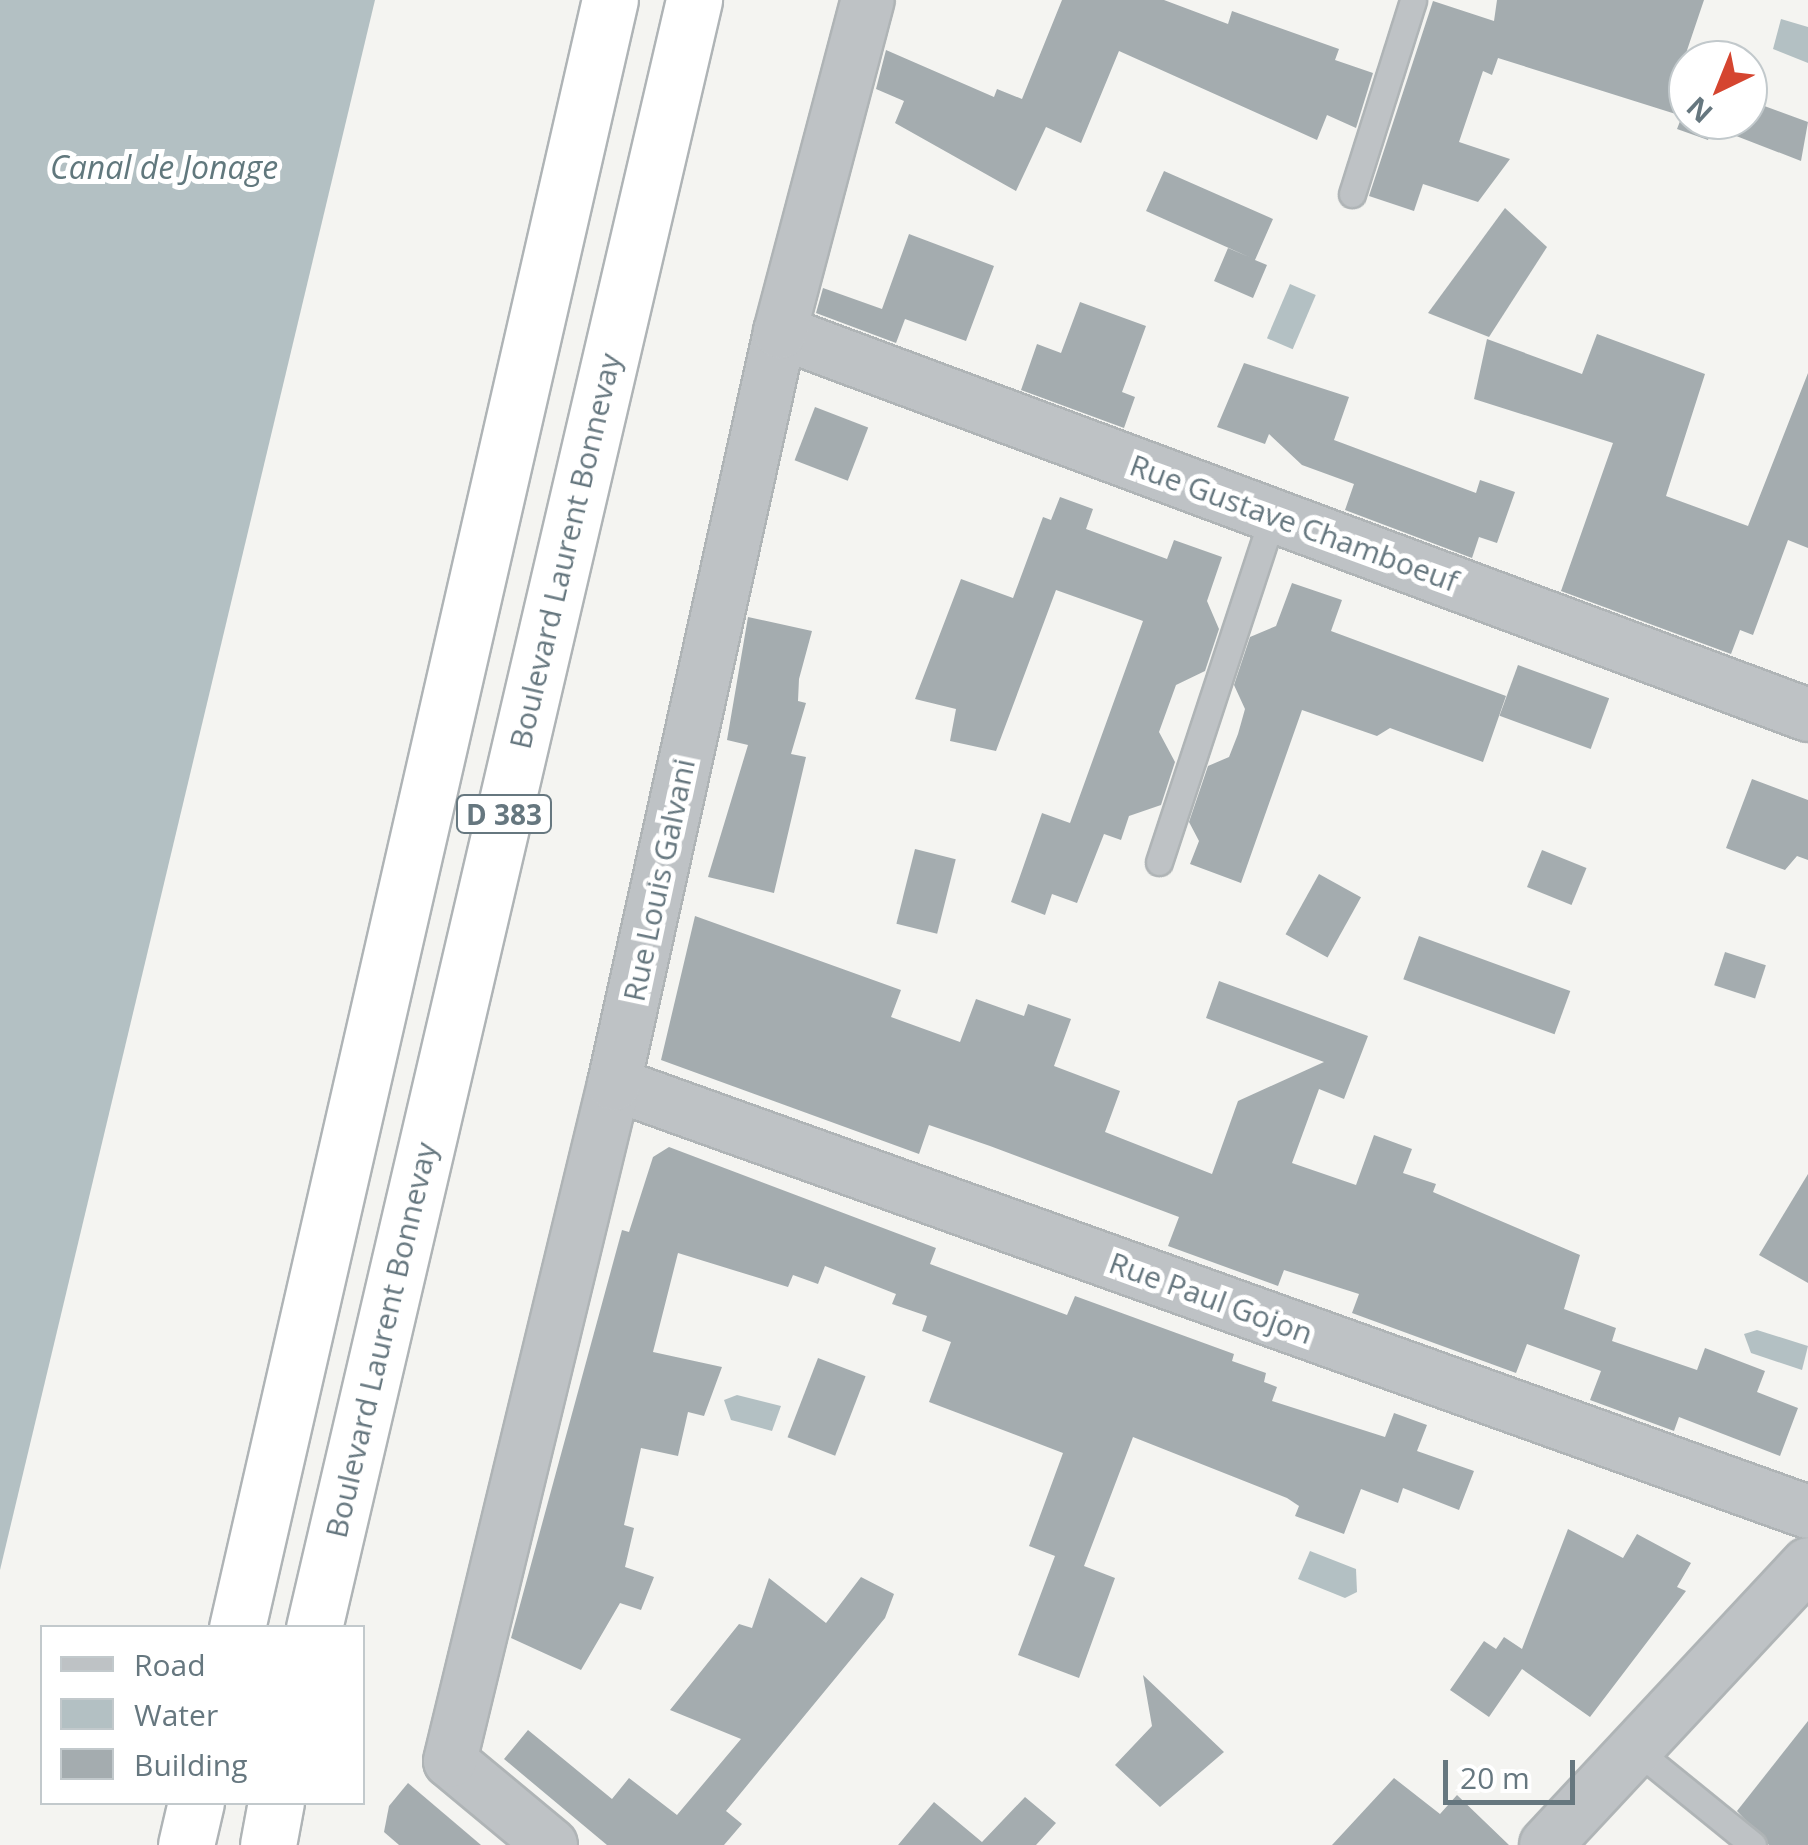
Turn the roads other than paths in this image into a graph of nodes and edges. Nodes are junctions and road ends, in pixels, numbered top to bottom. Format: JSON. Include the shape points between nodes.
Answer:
{"nodes":[{"id":1,"x":694,"y":0,"type":"edge"},
{"id":2,"x":868,"y":0,"type":"edge"},
{"id":3,"x":1413,"y":0,"type":"edge"},
{"id":4,"x":609,"y":2,"type":"edge"},
{"id":5,"x":1352,"y":194,"type":"dead end"},
{"id":6,"x":780,"y":332,"type":"junction"},
{"id":7,"x":1274,"y":515,"type":"junction"},
{"id":8,"x":1805,"y":703,"type":"edge"},
{"id":9,"x":1159,"y":862,"type":"dead end"},
{"id":10,"x":614,"y":1084,"type":"junction"},
{"id":11,"x":1808,"y":1512,"type":"edge"},
{"id":12,"x":1808,"y":1564,"type":"edge"},
{"id":13,"x":238,"y":1625,"type":"edge"},
{"id":14,"x":315,"y":1625,"type":"edge"},
{"id":15,"x":1636,"y":1749,"type":"junction"},
{"id":16,"x":195,"y":1805,"type":"edge"},
{"id":17,"x":275,"y":1805,"type":"edge"},
{"id":18,"x":186,"y":1845,"type":"edge"},
{"id":19,"x":268,"y":1845,"type":"edge"},
{"id":20,"x":551,"y":1845,"type":"edge"},
{"id":21,"x":1546,"y":1845,"type":"edge"},
{"id":22,"x":1753,"y":1845,"type":"edge"}],
"edges":[{"from":1,"to":14,"type":"highway","name":"Boulevard Laurent Bonnevay","number":"D 383"},
{"from":2,"to":6,"type":"street","name":"Rue Louis Galvani"},
{"from":3,"to":5,"type":"lane"},
{"from":4,"to":13,"type":"highway","number":"D 383"},
{"from":6,"to":7,"type":"street","name":"Rue Gustave Chamboeuf"},
{"from":6,"to":10,"type":"street","name":"Rue Louis Galvani"},
{"from":7,"to":8,"type":"street","name":"Rue Gustave Chamboeuf"},
{"from":7,"to":9,"type":"lane"},
{"from":10,"to":11,"type":"street","name":"Rue Paul Gojon"},
{"from":10,"to":20,"type":"street","name":"Rue Louis Galvani","via":[[450,1761]]},
{"from":12,"to":15,"type":"street"},
{"from":15,"to":21,"type":"street"},
{"from":15,"to":22,"type":"lane"},
{"from":16,"to":18,"type":"highway"},
{"from":17,"to":19,"type":"highway"}]}
